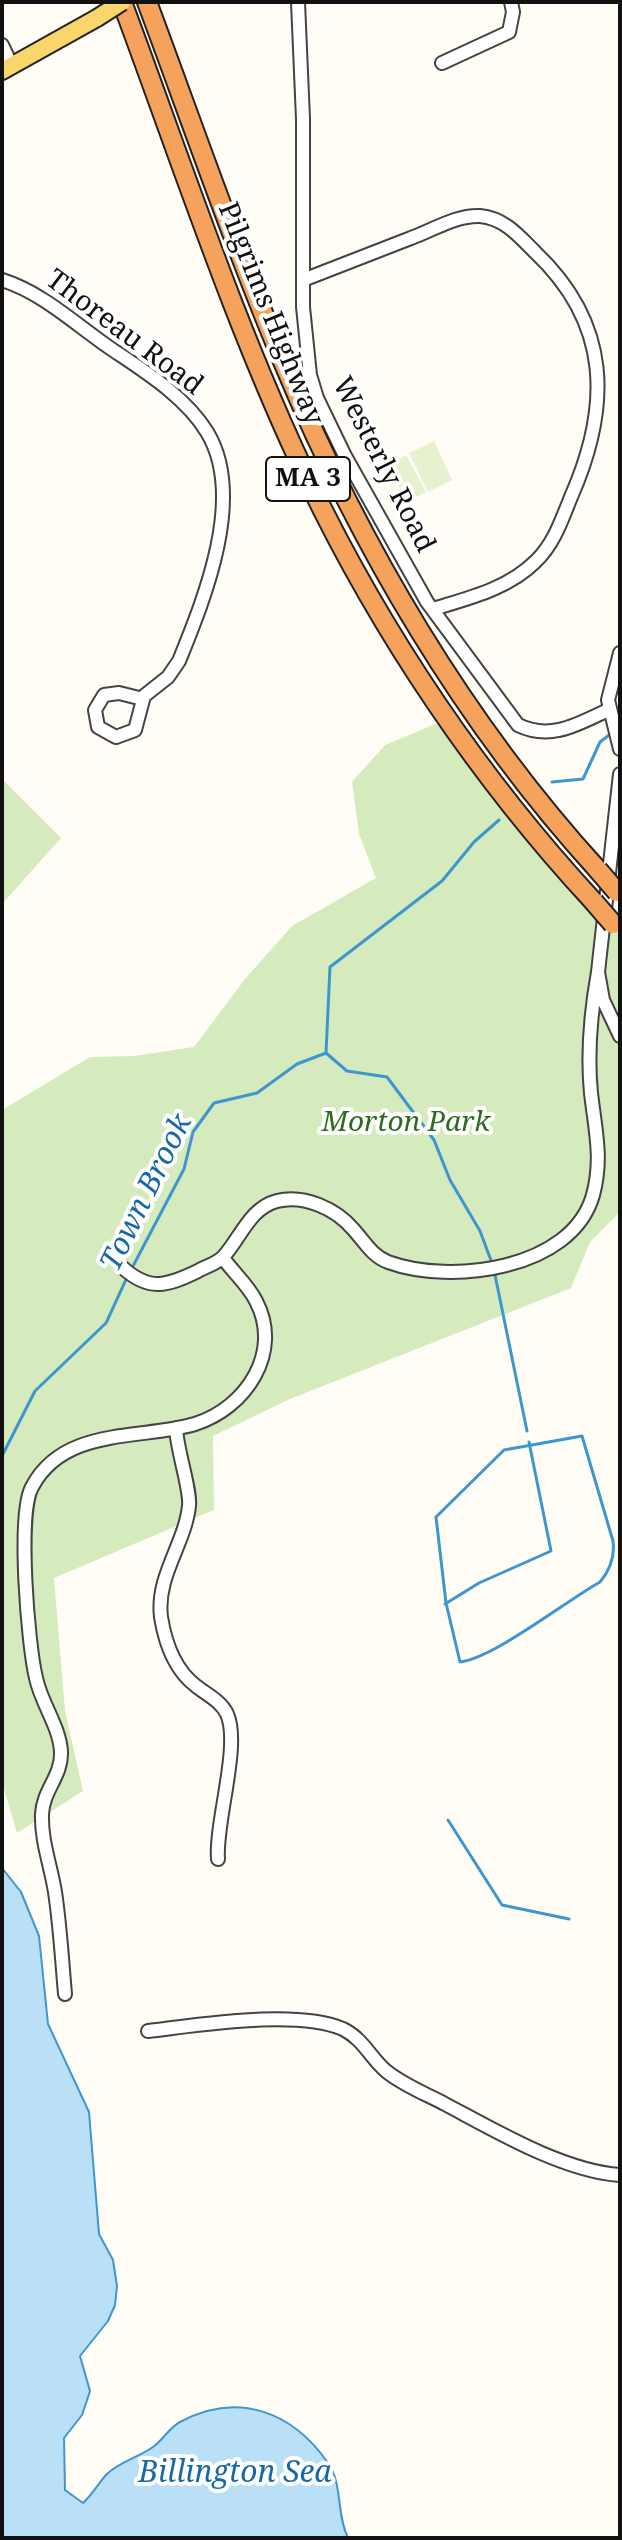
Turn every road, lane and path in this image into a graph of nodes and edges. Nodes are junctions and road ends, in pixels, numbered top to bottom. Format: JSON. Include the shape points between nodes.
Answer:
{"nodes":[{"id":1,"x":122,"y":2,"type":"edge"},
{"id":2,"x":147,"y":2,"type":"edge"},
{"id":3,"x":298,"y":2,"type":"edge"},
{"id":4,"x":511,"y":2,"type":"edge"},
{"id":5,"x":2,"y":45,"type":"edge"},
{"id":6,"x":442,"y":63,"type":"dead end"},
{"id":7,"x":7,"y":68,"type":"edge"},
{"id":8,"x":2,"y":280,"type":"edge"},
{"id":9,"x":303,"y":280,"type":"junction"},
{"id":10,"x":433,"y":609,"type":"junction"},
{"id":11,"x":620,"y":653,"type":"edge"},
{"id":12,"x":143,"y":699,"type":"dead end"},
{"id":13,"x":609,"y":714,"type":"junction"},
{"id":14,"x":619,"y":745,"type":"edge"},
{"id":15,"x":620,"y":774,"type":"edge"},
{"id":16,"x":618,"y":894,"type":"edge"},
{"id":17,"x":617,"y":928,"type":"edge"},
{"id":18,"x":598,"y":972,"type":"junction"},
{"id":19,"x":620,"y":1036,"type":"edge"},
{"id":20,"x":223,"y":1258,"type":"junction"},
{"id":21,"x":122,"y":1267,"type":"dead end"},
{"id":22,"x":176,"y":1428,"type":"junction"},
{"id":23,"x":218,"y":1859,"type":"dead end"},
{"id":24,"x":65,"y":1994,"type":"dead end"},
{"id":25,"x":148,"y":2031,"type":"dead end"},
{"id":26,"x":620,"y":2175,"type":"edge"}],
"edges":[{"from":1,"to":7,"type":"main road","bridge":true},
{"from":1,"to":17,"type":"highway","name":"Pilgrims Highway","number":"MA 3","bridge":true,"via":[[230,296],[310,484],[420,677],[514,808]]},
{"from":2,"to":16,"type":"highway","name":"Pilgrims Highway","number":"MA 3","bridge":true,"via":[[283,363],[360,527],[474,710]]},
{"from":3,"to":9,"type":"street","name":"Westerly Road"},
{"from":4,"to":6,"type":"street","via":[[509,32]]},
{"from":5,"to":7,"type":"street"},
{"from":8,"to":12,"type":"street","name":"Thoreau Road","via":[[27,289],[146,372],[197,418],[217,451],[223,506],[212,564],[179,661]]},
{"from":9,"to":10,"type":"street","name":"Westerly Road","via":[[310,375],[317,398]]},
{"from":9,"to":10,"type":"street","via":[[457,219],[485,216],[505,224],[554,271],[591,336],[599,380],[596,423],[579,481],[553,539],[516,578]]},
{"from":10,"to":13,"type":"street","name":"Westerly Road","via":[[518,725],[547,733]]},
{"from":11,"to":13,"type":"street","via":[[610,683]]},
{"from":13,"to":14,"type":"street"},
{"from":15,"to":18,"type":"street"},
{"from":18,"to":19,"type":"street","via":[[603,1000]]},
{"from":18,"to":20,"type":"street","via":[[590,1077],[600,1149],[592,1200],[564,1236],[500,1268],[432,1270],[377,1257],[343,1219],[297,1199],[277,1201],[257,1212]]},
{"from":20,"to":21,"type":"street","via":[[172,1284],[151,1285]]},
{"from":20,"to":22,"type":"street","via":[[261,1311],[263,1363],[224,1409]]},
{"from":22,"to":23,"type":"street","via":[[190,1504],[165,1577],[161,1615],[179,1668],[220,1705],[230,1722]]},
{"from":22,"to":24,"type":"street","via":[[115,1435],[66,1454],[38,1477],[26,1503],[23,1535],[36,1678],[61,1750],[42,1816]]},
{"from":25,"to":26,"type":"street","via":[[303,2018],[342,2029],[361,2040],[384,2070],[401,2081],[521,2144],[603,2174]]}]}
